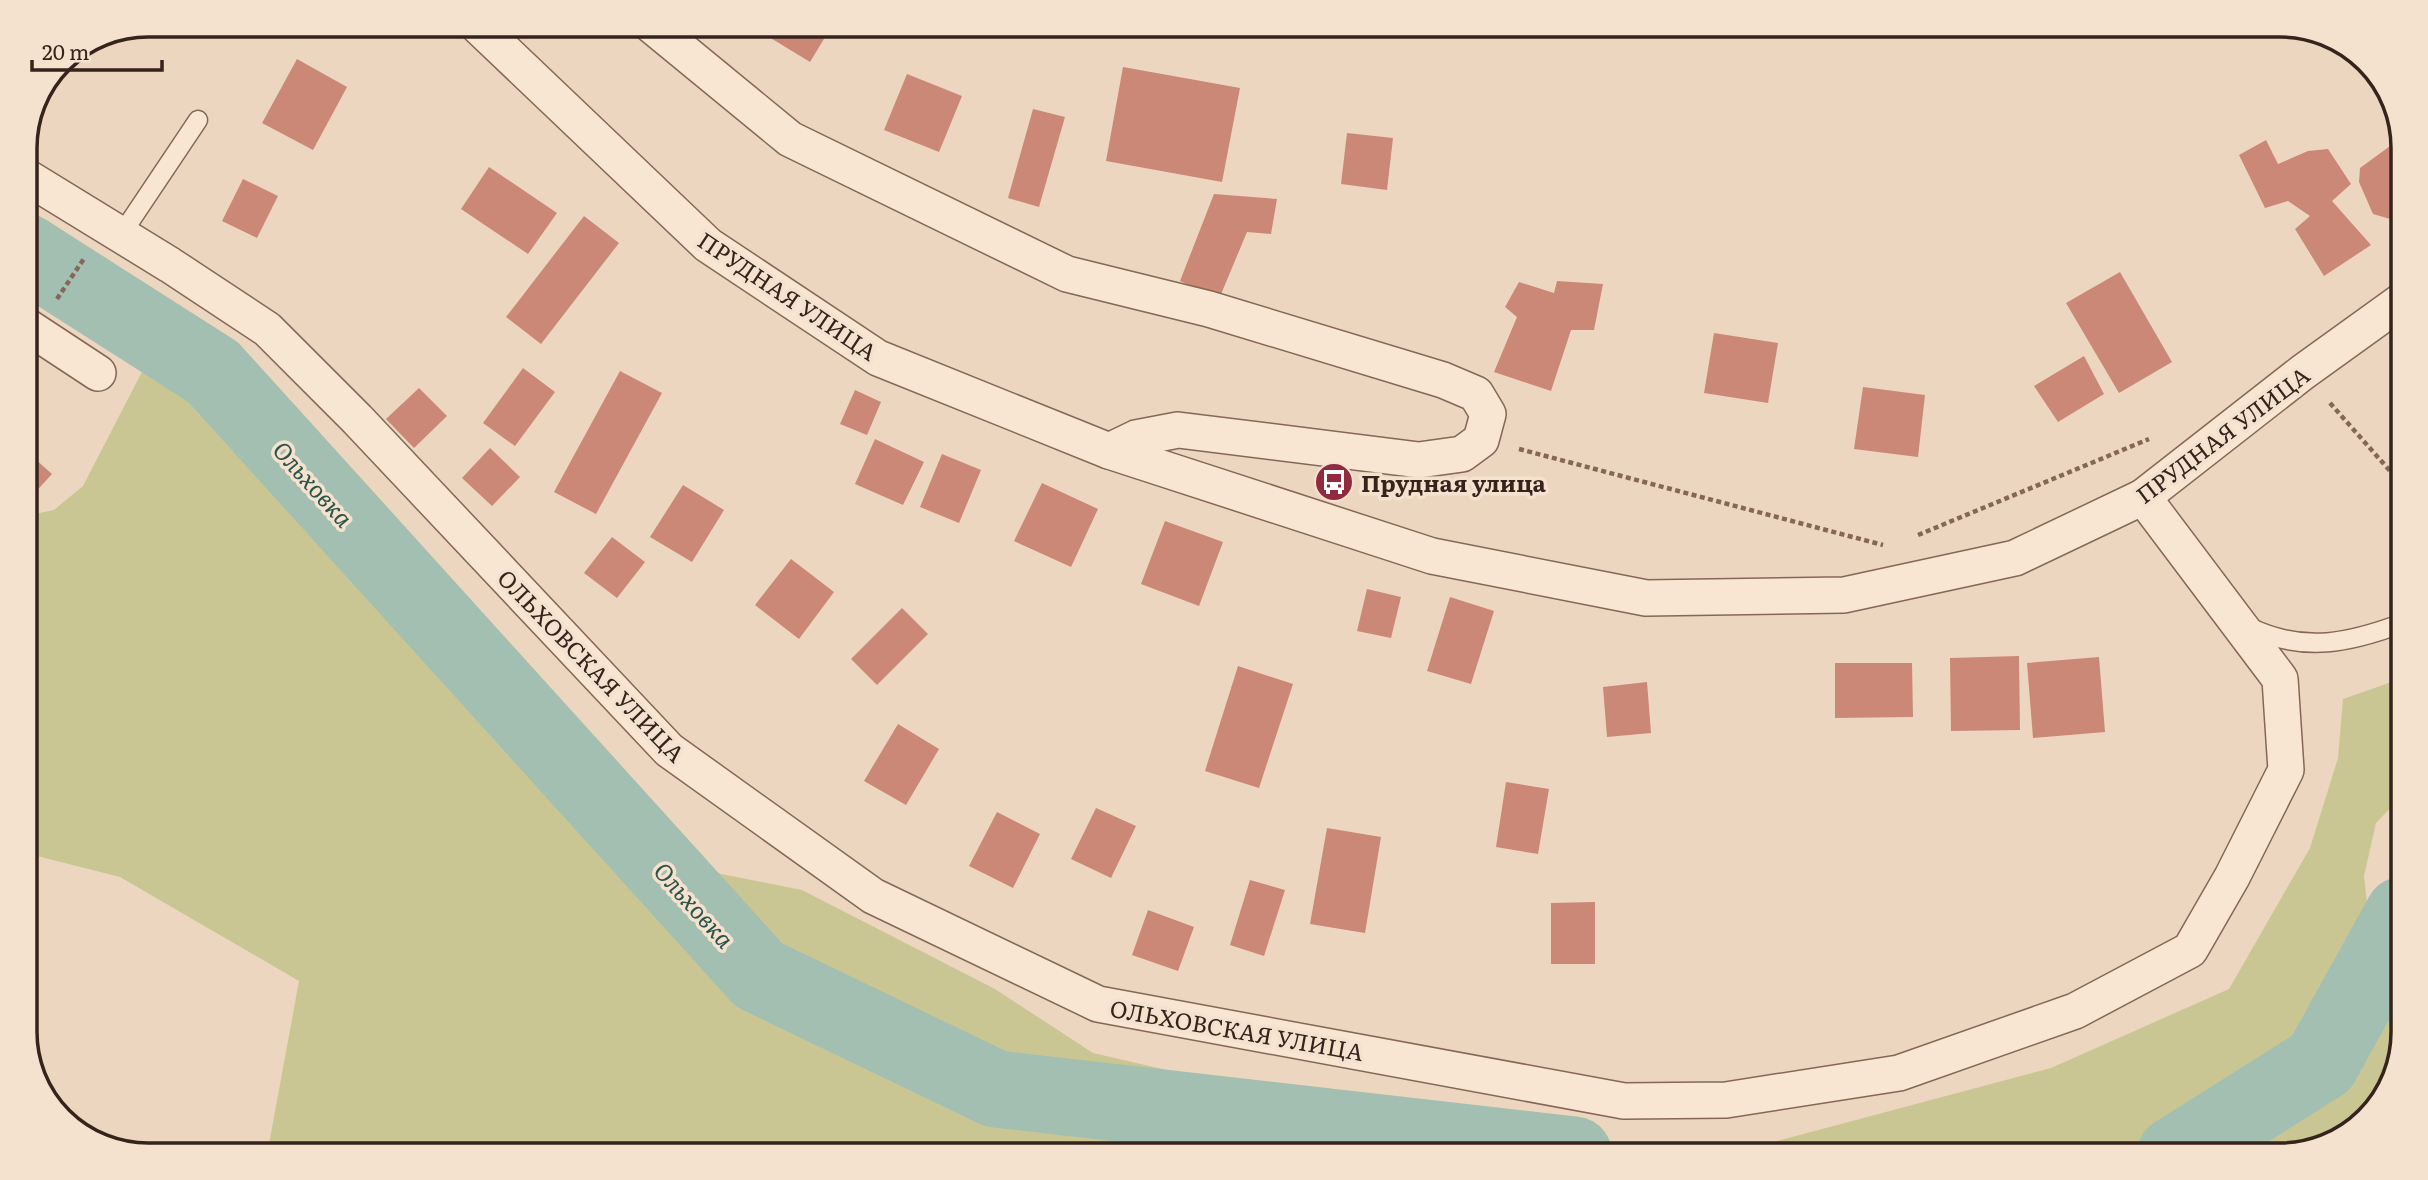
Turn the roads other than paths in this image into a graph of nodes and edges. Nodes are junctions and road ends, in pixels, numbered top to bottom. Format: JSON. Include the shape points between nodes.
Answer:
{"nodes":[{"id":1,"x":490,"y":37,"type":"edge"},
{"id":2,"x":666,"y":37,"type":"edge"},
{"id":3,"x":198,"y":120,"type":"dead end"},
{"id":4,"x":37,"y":183,"type":"edge"},
{"id":5,"x":113,"y":230,"type":"junction"},
{"id":6,"x":2391,"y":309,"type":"edge"},
{"id":7,"x":37,"y":334,"type":"edge"},
{"id":8,"x":98,"y":373,"type":"dead end"},
{"id":9,"x":1109,"y":451,"type":"junction"},
{"id":10,"x":2143,"y":497,"type":"junction"},
{"id":11,"x":2235,"y":620,"type":"junction"},
{"id":12,"x":2391,"y":626,"type":"edge"}],
"edges":[{"from":1,"to":9,"type":"street","name":"ПРУДНАЯ УЛИЦА","via":[[720,253],[878,358]]},
{"from":2,"to":9,"type":"street","via":[[790,139],[1067,274],[1209,309],[1443,380],[1476,394],[1488,414],[1481,440],[1462,454],[1419,460],[1178,430],[1136,438]]},
{"from":3,"to":5,"type":"lane"},
{"from":4,"to":5,"type":"street","name":"ОЛЬХОВСКАЯ УЛИЦА"},
{"from":5,"to":11,"type":"street","name":"ОЛЬХОВСКАЯ УЛИЦА","via":[[267,329],[669,750],[873,897],[1098,1004],[1624,1101],[1726,1100],[1899,1073],[2075,1012],[2190,950],[2286,770],[2280,679]]},
{"from":6,"to":10,"type":"street","name":"ПРУДНАЯ УЛИЦА"},
{"from":7,"to":8,"type":"street"},
{"from":9,"to":10,"type":"street","name":"ПРУДНАЯ УЛИЦА","via":[[1432,556],[1646,598],[1844,595],[2015,558]]},
{"from":10,"to":11,"type":"street","name":"ОЛЬХОВСКАЯ УЛИЦА"},
{"from":11,"to":12,"type":"lane","via":[[2272,637],[2316,646]]}]}
